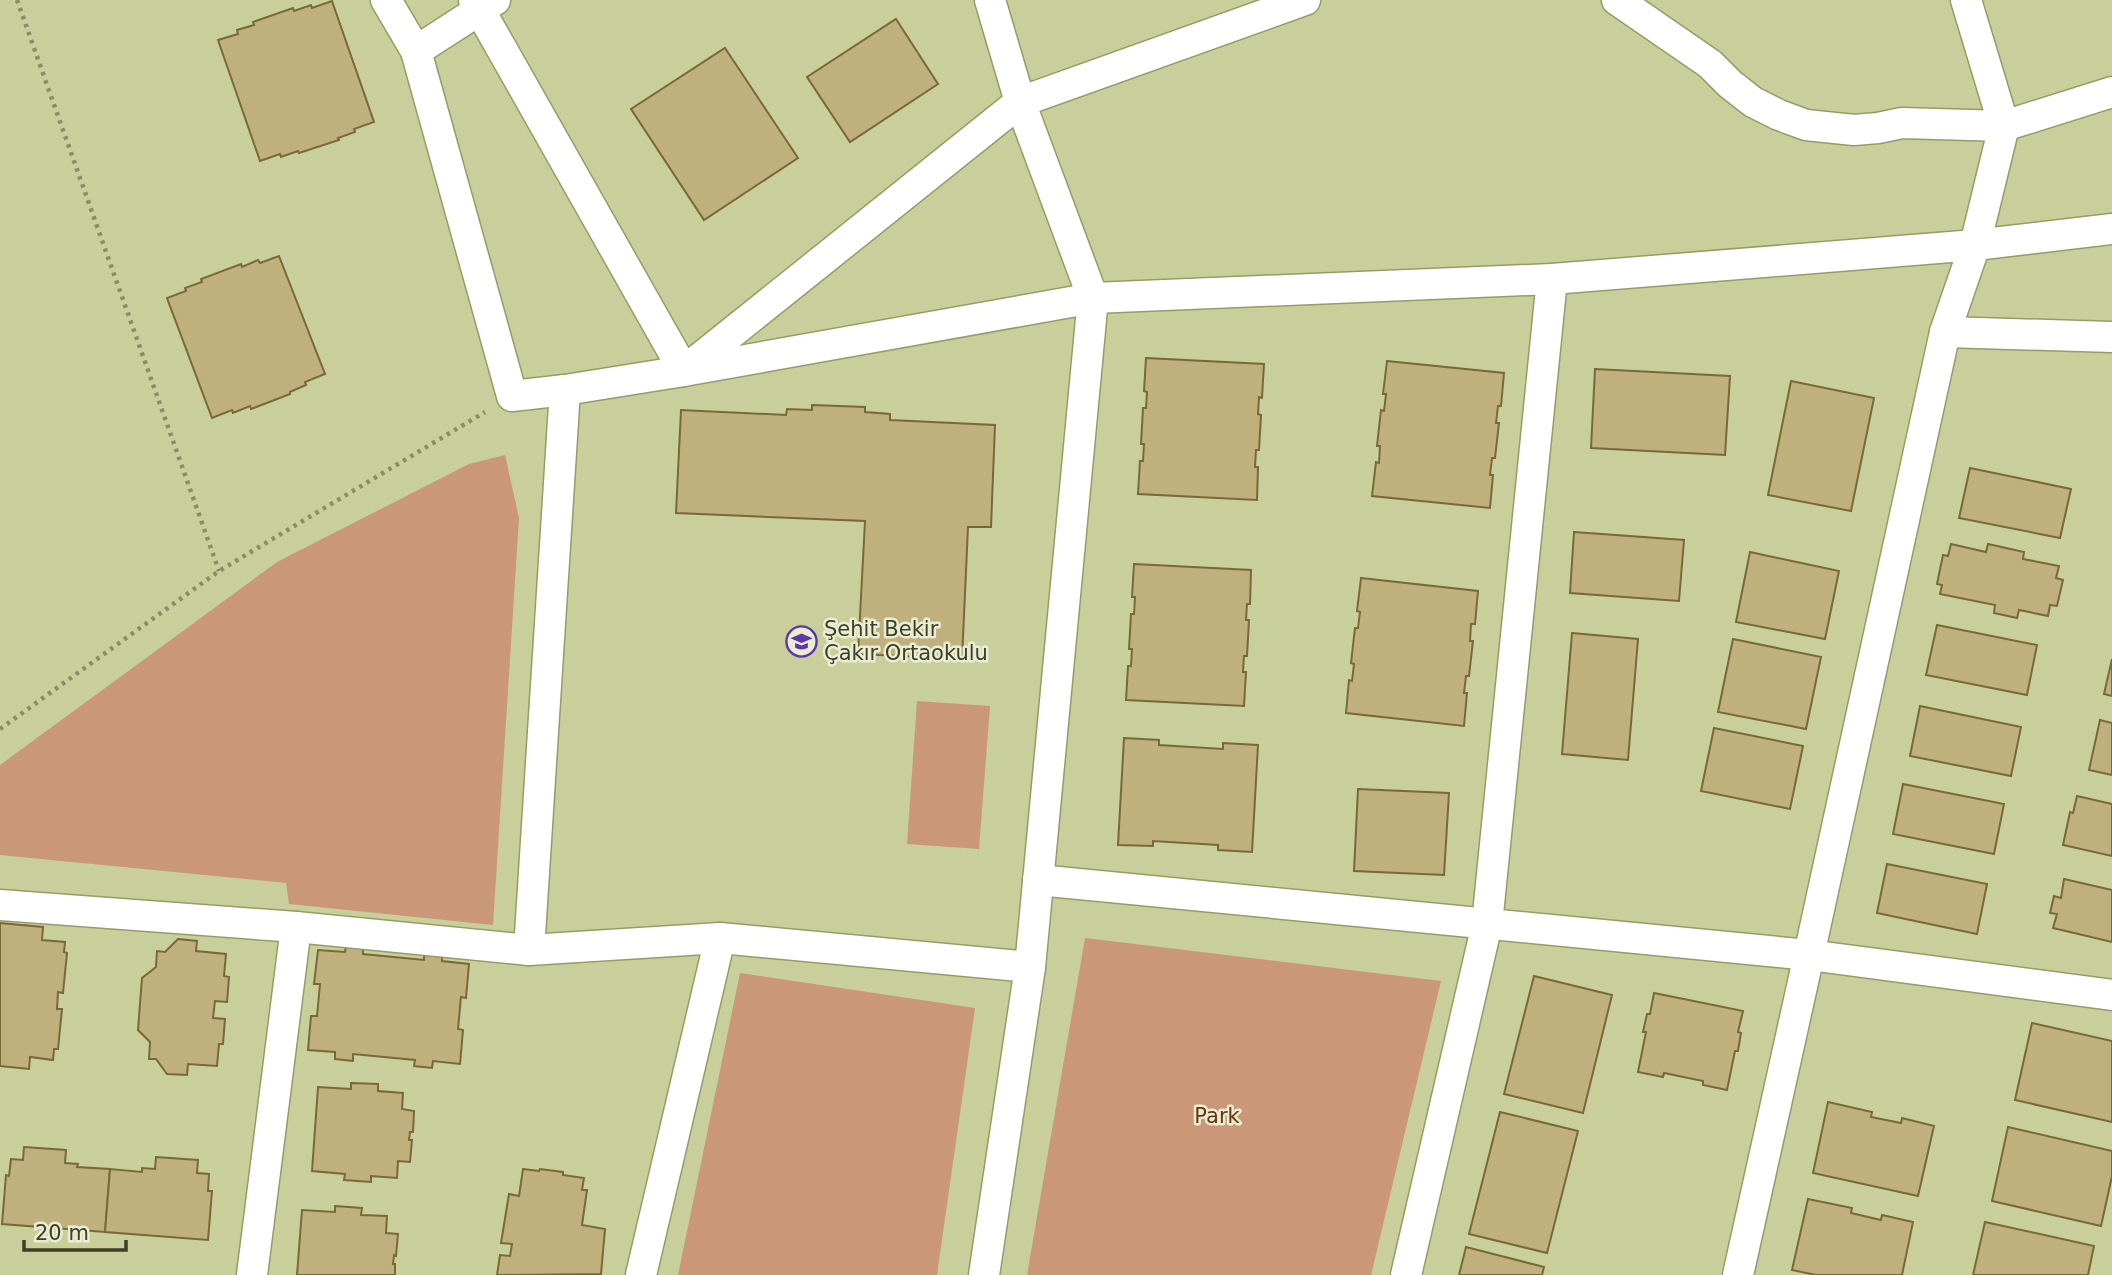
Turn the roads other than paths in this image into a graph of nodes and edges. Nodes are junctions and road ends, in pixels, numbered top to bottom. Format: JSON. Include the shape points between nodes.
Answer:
{"nodes":[{"id":1,"x":386,"y":0,"type":"edge"},
{"id":2,"x":990,"y":0,"type":"edge"},
{"id":3,"x":1305,"y":0,"type":"edge"},
{"id":4,"x":1617,"y":0,"type":"edge"},
{"id":5,"x":1966,"y":0,"type":"edge"},
{"id":6,"x":483,"y":3,"type":"edge"},
{"id":7,"x":416,"y":51,"type":"junction"},
{"id":8,"x":2112,"y":92,"type":"edge"},
{"id":9,"x":1020,"y":102,"type":"junction"},
{"id":10,"x":2004,"y":126,"type":"junction"},
{"id":11,"x":2112,"y":229,"type":"edge"},
{"id":12,"x":1975,"y":245,"type":"junction"},
{"id":13,"x":1552,"y":279,"type":"junction"},
{"id":14,"x":1093,"y":298,"type":"junction"},
{"id":15,"x":1945,"y":332,"type":"junction"},
{"id":16,"x":2112,"y":337,"type":"edge"},
{"id":17,"x":684,"y":371,"type":"junction"},
{"id":18,"x":565,"y":390,"type":"junction"},
{"id":19,"x":1038,"y":880,"type":"junction"},
{"id":20,"x":0,"y":905,"type":"edge"},
{"id":21,"x":1487,"y":924,"type":"junction"},
{"id":22,"x":296,"y":927,"type":"junction"},
{"id":23,"x":720,"y":938,"type":"junction"},
{"id":24,"x":529,"y":950,"type":"junction"},
{"id":25,"x":1809,"y":955,"type":"junction"},
{"id":26,"x":1030,"y":968,"type":"junction"},
{"id":27,"x":2112,"y":995,"type":"edge"},
{"id":28,"x":252,"y":1275,"type":"edge"},
{"id":29,"x":641,"y":1275,"type":"edge"},
{"id":30,"x":984,"y":1275,"type":"edge"},
{"id":31,"x":1406,"y":1275,"type":"edge"},
{"id":32,"x":1738,"y":1275,"type":"edge"}],
"edges":[{"from":1,"to":7,"type":"street"},
{"from":2,"to":9,"type":"street"},
{"from":3,"to":9,"type":"street"},
{"from":4,"to":10,"type":"street","via":[[1710,64],[1753,102],[1806,125],[1854,130],[1902,123]]},
{"from":5,"to":10,"type":"street"},
{"from":6,"to":7,"type":"street"},
{"from":6,"to":17,"type":"street"},
{"from":7,"to":18,"type":"street","via":[[512,396]]},
{"from":8,"to":10,"type":"street"},
{"from":9,"to":14,"type":"street"},
{"from":9,"to":17,"type":"street"},
{"from":10,"to":12,"type":"street"},
{"from":11,"to":12,"type":"street"},
{"from":12,"to":13,"type":"street"},
{"from":12,"to":15,"type":"street"},
{"from":13,"to":14,"type":"street"},
{"from":13,"to":21,"type":"street"},
{"from":14,"to":17,"type":"street"},
{"from":14,"to":19,"type":"street"},
{"from":15,"to":16,"type":"street"},
{"from":15,"to":25,"type":"street"},
{"from":17,"to":18,"type":"street"},
{"from":18,"to":24,"type":"street"},
{"from":19,"to":21,"type":"street"},
{"from":19,"to":26,"type":"street"},
{"from":20,"to":22,"type":"street"},
{"from":21,"to":25,"type":"street"},
{"from":21,"to":31,"type":"street"},
{"from":22,"to":24,"type":"street"},
{"from":22,"to":28,"type":"street"},
{"from":23,"to":24,"type":"street"},
{"from":23,"to":26,"type":"street"},
{"from":23,"to":29,"type":"street"},
{"from":25,"to":27,"type":"street"},
{"from":25,"to":32,"type":"street"},
{"from":26,"to":30,"type":"street"}]}
